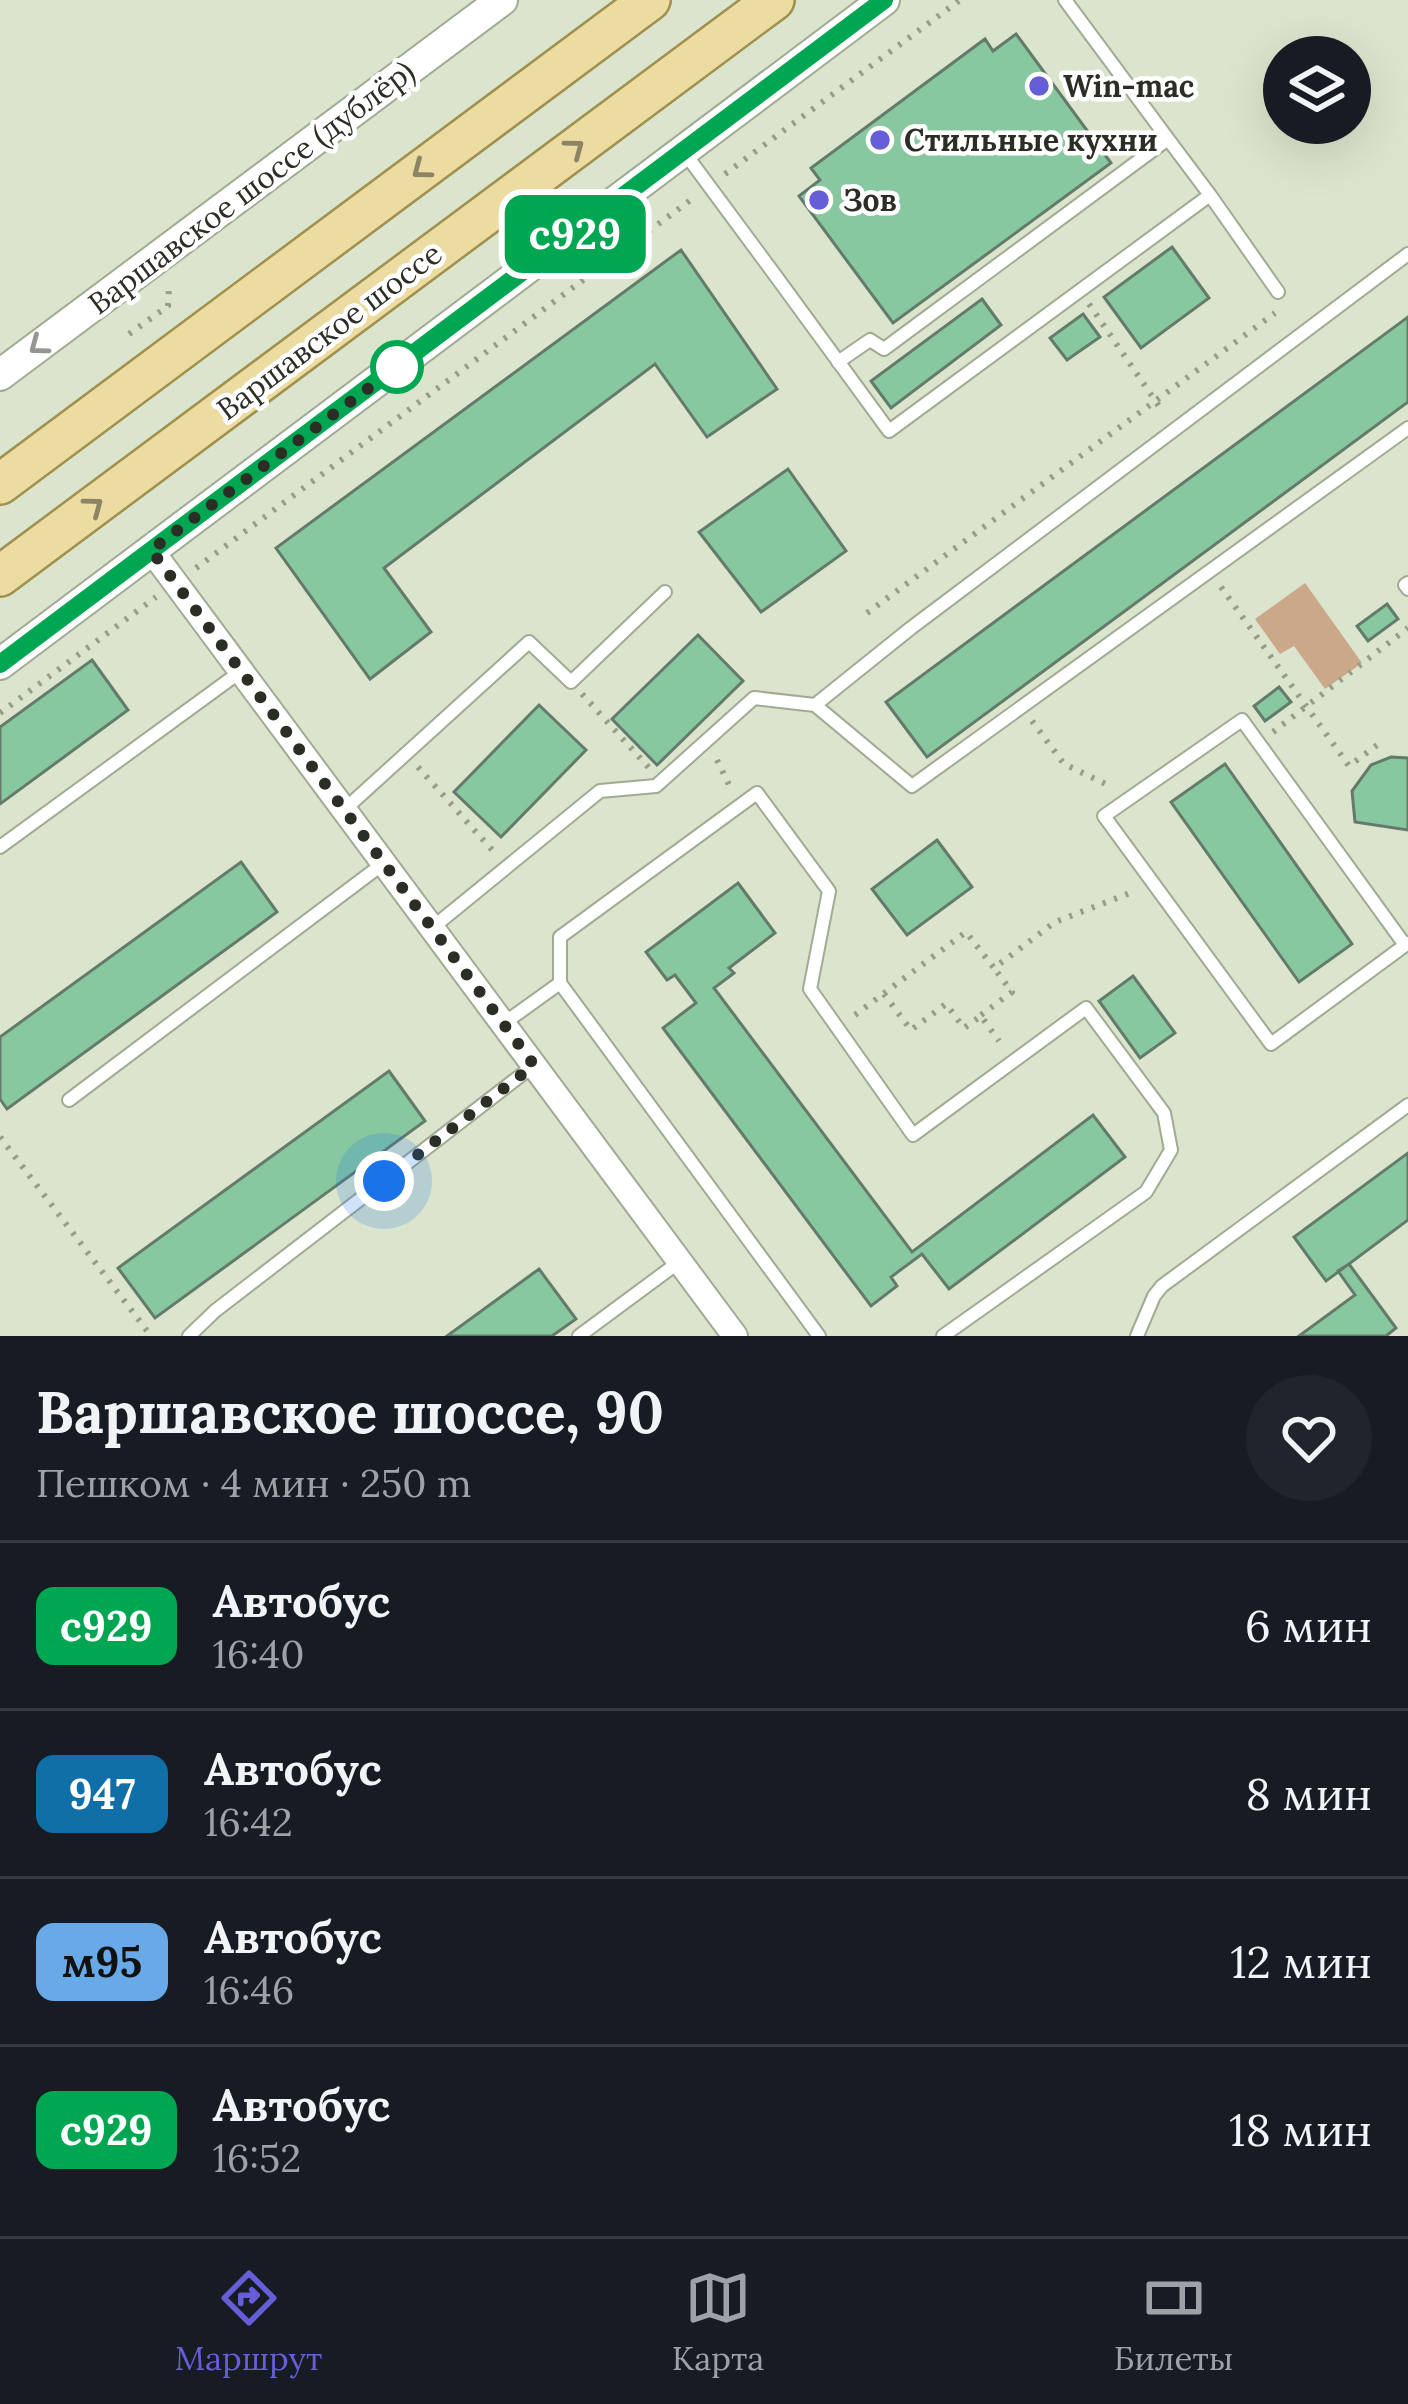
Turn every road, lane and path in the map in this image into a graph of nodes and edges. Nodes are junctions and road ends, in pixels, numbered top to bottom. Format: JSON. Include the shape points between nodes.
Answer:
{"nodes":[{"id":1,"x":502,"y":0,"type":"edge"},
{"id":2,"x":650,"y":0,"type":"edge"},
{"id":3,"x":774,"y":0,"type":"edge"},
{"id":4,"x":884,"y":0,"type":"edge"},
{"id":5,"x":960,"y":0,"type":"edge"},
{"id":6,"x":1065,"y":0,"type":"edge"},
{"id":7,"x":1168,"y":139,"type":"junction"},
{"id":8,"x":684,"y":152,"type":"junction"},
{"id":9,"x":709,"y":186,"type":"junction"},
{"id":10,"x":1210,"y":195,"type":"junction"},
{"id":11,"x":1408,"y":254,"type":"edge"},
{"id":12,"x":1080,"y":291,"type":"junction"},
{"id":13,"x":1283,"y":298,"type":"joint"},
{"id":14,"x":168,"y":306,"type":"dead end"},
{"id":15,"x":129,"y":334,"type":"dead end"},
{"id":16,"x":838,"y":362,"type":"junction"},
{"id":17,"x":0,"y":374,"type":"edge"},
{"id":18,"x":1155,"y":401,"type":"junction"},
{"id":19,"x":1408,"y":428,"type":"edge"},
{"id":20,"x":1175,"y":430,"type":"junction"},
{"id":21,"x":0,"y":484,"type":"edge"},
{"id":22,"x":151,"y":550,"type":"junction"},
{"id":23,"x":0,"y":576,"type":"edge"},
{"id":24,"x":175,"y":583,"type":"junction"},
{"id":25,"x":664,"y":592,"type":"dead end"},
{"id":26,"x":1235,"y":607,"type":"dead end"},
{"id":27,"x":867,"y":613,"type":"dead end"},
{"id":28,"x":1408,"y":628,"type":"edge"},
{"id":29,"x":0,"y":664,"type":"edge"},
{"id":30,"x":241,"y":671,"type":"junction"},
{"id":31,"x":571,"y":682,"type":"junction"},
{"id":32,"x":815,"y":705,"type":"junction"},
{"id":33,"x":1306,"y":707,"type":"junction"},
{"id":34,"x":0,"y":713,"type":"edge"},
{"id":35,"x":706,"y":739,"type":"junction"},
{"id":36,"x":1046,"y":739,"type":"dead end"},
{"id":37,"x":1381,"y":742,"type":"dead end"},
{"id":38,"x":1259,"y":744,"type":"junction"},
{"id":39,"x":406,"y":754,"type":"junction"},
{"id":40,"x":661,"y":781,"type":"junction"},
{"id":41,"x":1131,"y":797,"type":"junction"},
{"id":42,"x":739,"y":805,"type":"junction"},
{"id":43,"x":344,"y":810,"type":"junction"},
{"id":44,"x":0,"y":847,"type":"edge"},
{"id":45,"x":384,"y":863,"type":"junction"},
{"id":46,"x":507,"y":867,"type":"junction"},
{"id":47,"x":1154,"y":884,"type":"junction"},
{"id":48,"x":432,"y":928,"type":"junction"},
{"id":49,"x":1407,"y":944,"type":"edge"},
{"id":50,"x":994,"y":968,"type":"junction"},
{"id":51,"x":560,"y":983,"type":"junction"},
{"id":52,"x":884,"y":994,"type":"junction"},
{"id":53,"x":981,"y":1016,"type":"junction"},
{"id":54,"x":503,"y":1024,"type":"junction"},
{"id":55,"x":838,"y":1028,"type":"junction"},
{"id":56,"x":999,"y":1041,"type":"dead end"},
{"id":57,"x":534,"y":1065,"type":"junction"},
{"id":58,"x":69,"y":1100,"type":"dead end"},
{"id":59,"x":1408,"y":1106,"type":"edge"},
{"id":60,"x":0,"y":1137,"type":"edge"},
{"id":61,"x":680,"y":1262,"type":"junction"},
{"id":62,"x":151,"y":1336,"type":"edge"},
{"id":63,"x":189,"y":1336,"type":"edge"},
{"id":64,"x":579,"y":1336,"type":"edge"},
{"id":65,"x":735,"y":1336,"type":"edge"},
{"id":66,"x":819,"y":1336,"type":"edge"},
{"id":67,"x":943,"y":1336,"type":"edge"},
{"id":68,"x":1137,"y":1336,"type":"edge"}],
"edges":[{"from":1,"to":17,"type":"street","name":"Варшавское шоссе (дублёр)","one_way":true},
{"from":2,"to":21,"type":"main road","one_way":true},
{"from":23,"to":3,"type":"main road","name":"Варшавское шоссе","one_way":true},
{"from":4,"to":8,"type":"street"},
{"from":5,"to":9,"type":"path"},
{"from":6,"to":7,"type":"lane"},
{"from":7,"to":10,"type":"lane"},
{"from":7,"to":16,"type":"lane","via":[[884,349],[870,340]]},
{"from":8,"to":9,"type":"lane"},
{"from":8,"to":22,"type":"street"},
{"from":9,"to":16,"type":"lane"},
{"from":9,"to":24,"type":"path"},
{"from":10,"to":12,"type":"lane"},
{"from":10,"to":13,"type":"lane"},
{"from":11,"to":20,"type":"lane"},
{"from":12,"to":16,"type":"lane","via":[[889,430],[875,399]]},
{"from":12,"to":18,"type":"path"},
{"from":13,"to":18,"type":"path"},
{"from":14,"to":15,"type":"path"},
{"from":18,"to":20,"type":"path"},
{"from":18,"to":27,"type":"path"},
{"from":19,"to":32,"type":"lane","via":[[912,786]]},
{"from":20,"to":32,"type":"lane"},
{"from":22,"to":24,"type":"street"},
{"from":22,"to":29,"type":"street"},
{"from":24,"to":30,"type":"street"},
{"from":24,"to":34,"type":"path"},
{"from":25,"to":31,"type":"lane"},
{"from":26,"to":33,"type":"path"},
{"from":28,"to":33,"type":"path"},
{"from":30,"to":43,"type":"street"},
{"from":30,"to":44,"type":"lane"},
{"from":31,"to":39,"type":"lane","via":[[530,642]]},
{"from":31,"to":40,"type":"path"},
{"from":32,"to":35,"type":"lane","via":[[754,698]]},
{"from":33,"to":37,"type":"path","via":[[1349,766]]},
{"from":33,"to":38,"type":"path"},
{"from":35,"to":40,"type":"lane"},
{"from":35,"to":42,"type":"path"},
{"from":36,"to":41,"type":"path","via":[[1064,764]]},
{"from":38,"to":41,"type":"lane","via":[[1241,720]]},
{"from":38,"to":49,"type":"lane"},
{"from":39,"to":43,"type":"lane"},
{"from":39,"to":46,"type":"path"},
{"from":40,"to":46,"type":"lane","via":[[600,791]]},
{"from":41,"to":47,"type":"lane","via":[[1104,815]]},
{"from":42,"to":51,"type":"lane","via":[[560,937]]},
{"from":42,"to":55,"type":"lane","via":[[757,793],[830,892],[810,989]]},
{"from":43,"to":45,"type":"street"},
{"from":45,"to":48,"type":"street"},
{"from":45,"to":58,"type":"lane"},
{"from":46,"to":48,"type":"lane"},
{"from":47,"to":49,"type":"lane","via":[[1271,1044]]},
{"from":47,"to":50,"type":"path","via":[[1055,922]]},
{"from":48,"to":54,"type":"street"},
{"from":50,"to":52,"type":"path","via":[[966,932]]},
{"from":50,"to":53,"type":"path","via":[[1012,992]]},
{"from":51,"to":54,"type":"lane"},
{"from":51,"to":66,"type":"lane"},
{"from":52,"to":53,"type":"path","via":[[911,1030],[946,1004],[964,1028]]},
{"from":52,"to":55,"type":"path"},
{"from":53,"to":56,"type":"path"},
{"from":54,"to":57,"type":"street"},
{"from":55,"to":67,"type":"lane","via":[[913,1135],[1086,1008],[1164,1113],[1172,1150],[1146,1192]]},
{"from":57,"to":61,"type":"street"},
{"from":57,"to":63,"type":"lane"},
{"from":59,"to":68,"type":"lane","via":[[1162,1286]]},
{"from":60,"to":62,"type":"path"},
{"from":61,"to":64,"type":"lane"},
{"from":61,"to":65,"type":"street"}]}
